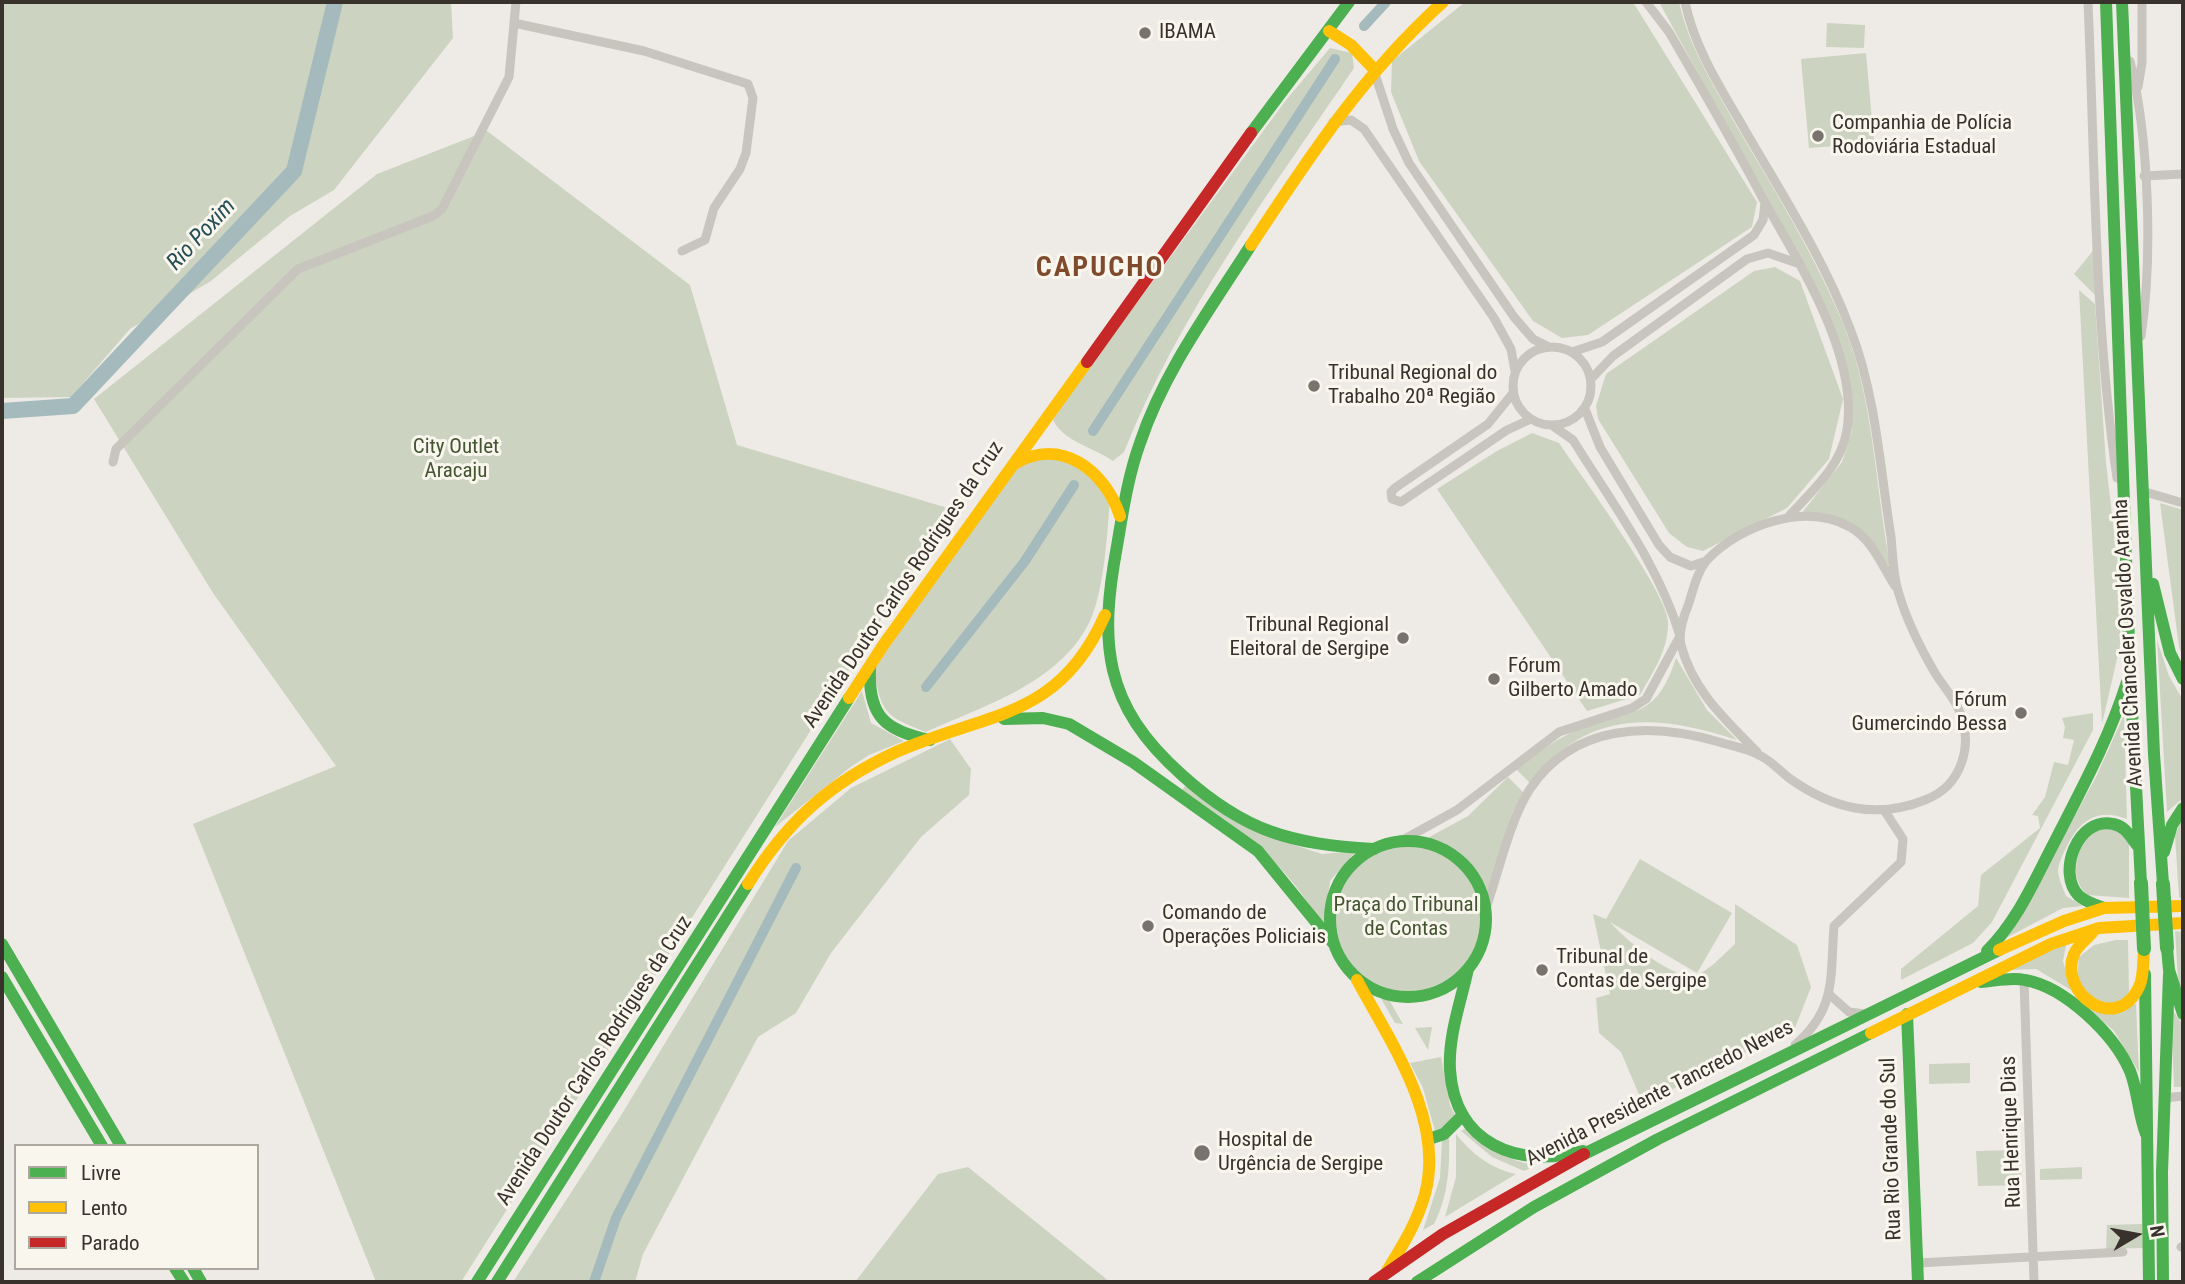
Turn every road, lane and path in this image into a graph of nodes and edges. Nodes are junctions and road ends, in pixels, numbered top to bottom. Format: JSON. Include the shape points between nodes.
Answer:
{"nodes":[{"id":1,"x":516,"y":2,"type":"edge"},
{"id":2,"x":1349,"y":2,"type":"edge"},
{"id":3,"x":1443,"y":2,"type":"edge"},
{"id":4,"x":1646,"y":2,"type":"edge"},
{"id":5,"x":1685,"y":2,"type":"edge"},
{"id":6,"x":2088,"y":2,"type":"edge"},
{"id":7,"x":2106,"y":2,"type":"edge"},
{"id":8,"x":2122,"y":2,"type":"edge"},
{"id":9,"x":2142,"y":2,"type":"edge"},
{"id":10,"x":1431,"y":7,"type":"edge"},
{"id":11,"x":514,"y":23,"type":"junction"},
{"id":12,"x":1329,"y":31,"type":"junction"},
{"id":13,"x":2123,"y":34,"type":"junction"},
{"id":14,"x":1373,"y":68,"type":"junction"},
{"id":15,"x":2137,"y":90,"type":"junction"},
{"id":16,"x":1333,"y":122,"type":"junction"},
{"id":17,"x":2183,"y":174,"type":"edge"},
{"id":18,"x":2144,"y":176,"type":"junction"},
{"id":19,"x":1765,"y":201,"type":"junction"},
{"id":20,"x":682,"y":251,"type":"dead end"},
{"id":21,"x":1799,"y":264,"type":"junction"},
{"id":22,"x":1547,"y":346,"type":"junction"},
{"id":23,"x":1572,"y":352,"type":"junction"},
{"id":24,"x":2137,"y":355,"type":"junction"},
{"id":25,"x":1515,"y":371,"type":"junction"},
{"id":26,"x":1591,"y":379,"type":"junction"},
{"id":27,"x":1513,"y":393,"type":"junction"},
{"id":28,"x":1585,"y":409,"type":"junction"},
{"id":29,"x":1531,"y":419,"type":"junction"},
{"id":30,"x":1553,"y":426,"type":"junction"},
{"id":31,"x":113,"y":462,"type":"dead end"},
{"id":32,"x":1011,"y":466,"type":"junction"},
{"id":33,"x":2142,"y":491,"type":"junction"},
{"id":34,"x":2183,"y":503,"type":"edge"},
{"id":35,"x":1789,"y":516,"type":"junction"},
{"id":36,"x":1121,"y":520,"type":"junction"},
{"id":37,"x":2127,"y":534,"type":"junction"},
{"id":38,"x":2145,"y":550,"type":"junction"},
{"id":39,"x":1706,"y":561,"type":"junction"},
{"id":40,"x":1897,"y":591,"type":"junction"},
{"id":41,"x":1106,"y":611,"type":"junction"},
{"id":42,"x":1680,"y":636,"type":"junction"},
{"id":43,"x":870,"y":666,"type":"junction"},
{"id":44,"x":2130,"y":670,"type":"junction"},
{"id":45,"x":2183,"y":679,"type":"edge"},
{"id":46,"x":994,"y":719,"type":"junction"},
{"id":47,"x":931,"y":741,"type":"junction"},
{"id":48,"x":1760,"y":755,"type":"junction"},
{"id":49,"x":1181,"y":776,"type":"junction"},
{"id":50,"x":1173,"y":790,"type":"junction"},
{"id":51,"x":2183,"y":808,"type":"edge"},
{"id":52,"x":1884,"y":810,"type":"junction"},
{"id":53,"x":1401,"y":841,"type":"junction"},
{"id":54,"x":2139,"y":848,"type":"junction"},
{"id":55,"x":1374,"y":849,"type":"junction"},
{"id":56,"x":2162,"y":864,"type":"junction"},
{"id":57,"x":2183,"y":906,"type":"edge"},
{"id":58,"x":2104,"y":908,"type":"junction"},
{"id":59,"x":1485,"y":911,"type":"junction"},
{"id":60,"x":2183,"y":923,"type":"edge"},
{"id":61,"x":2099,"y":928,"type":"junction"},
{"id":62,"x":1334,"y":943,"type":"junction"},
{"id":63,"x":2,"y":944,"type":"edge"},
{"id":64,"x":1975,"y":961,"type":"junction"},
{"id":65,"x":1468,"y":968,"type":"junction"},
{"id":66,"x":2169,"y":970,"type":"junction"},
{"id":67,"x":2145,"y":973,"type":"junction"},
{"id":68,"x":2,"y":977,"type":"edge"},
{"id":69,"x":1355,"y":977,"type":"junction"},
{"id":70,"x":2025,"y":980,"type":"junction"},
{"id":71,"x":1973,"y":982,"type":"junction"},
{"id":72,"x":1830,"y":995,"type":"junction"},
{"id":73,"x":1867,"y":1014,"type":"junction"},
{"id":74,"x":1908,"y":1014,"type":"junction"},
{"id":75,"x":2183,"y":1014,"type":"edge"},
{"id":76,"x":1790,"y":1049,"type":"junction"},
{"id":77,"x":2183,"y":1096,"type":"edge"},
{"id":78,"x":2164,"y":1098,"type":"junction"},
{"id":79,"x":1463,"y":1115,"type":"junction"},
{"id":80,"x":2146,"y":1134,"type":"junction"},
{"id":81,"x":1429,"y":1139,"type":"junction"},
{"id":82,"x":101,"y":1144,"type":"edge"},
{"id":83,"x":120,"y":1144,"type":"edge"},
{"id":84,"x":1593,"y":1149,"type":"junction"},
{"id":85,"x":2123,"y":1252,"type":"dead end"},
{"id":86,"x":2033,"y":1258,"type":"junction"},
{"id":87,"x":1918,"y":1263,"type":"junction"},
{"id":88,"x":1379,"y":1279,"type":"edge"},
{"id":89,"x":477,"y":1282,"type":"edge"},
{"id":90,"x":497,"y":1282,"type":"edge"},
{"id":91,"x":1416,"y":1282,"type":"edge"},
{"id":92,"x":1918,"y":1282,"type":"edge"},
{"id":93,"x":2034,"y":1282,"type":"edge"},
{"id":94,"x":2149,"y":1282,"type":"edge"},
{"id":95,"x":2163,"y":1282,"type":"edge"}],
"edges":[{"from":1,"to":11,"type":"street"},
{"from":2,"to":12,"type":"main road","name":"Avenida Doutor Carlos Rodrigues da Cruz"},
{"from":3,"to":10,"type":"main road"},
{"from":4,"to":19,"type":"street","via":[[1669,32]]},
{"from":5,"to":40,"type":"street","via":[[1704,60],[1793,212],[1851,330],[1872,411]]},
{"from":6,"to":37,"type":"street","via":[[2108,414]]},
{"from":7,"to":37,"type":"main road","name":"Avenida Chanceler Osvaldo Aranha"},
{"from":8,"to":13,"type":"main road","name":"Avenida Chanceler Osvaldo Aranha"},
{"from":9,"to":15,"type":"street"},
{"from":10,"to":14,"type":"main road"},
{"from":11,"to":20,"type":"street","via":[[644,51],[748,84],[752,122],[740,169],[719,199],[705,240]]},
{"from":11,"to":31,"type":"street","via":[[506,86],[442,209],[298,269],[116,449]]},
{"from":12,"to":14,"type":"main road"},
{"from":12,"to":32,"type":"main road","name":"Avenida Doutor Carlos Rodrigues da Cruz"},
{"from":13,"to":15,"type":"street"},
{"from":13,"to":24,"type":"main road","name":"Avenida Chanceler Osvaldo Aranha"},
{"from":14,"to":16,"type":"main road"},
{"from":14,"to":22,"type":"street","via":[[1409,163],[1514,317],[1533,339]]},
{"from":15,"to":18,"type":"street"},
{"from":16,"to":25,"type":"street","via":[[1351,120],[1364,129],[1494,318],[1511,349]]},
{"from":16,"to":36,"type":"main road","via":[[1196,330],[1151,414],[1134,460]]},
{"from":17,"to":18,"type":"street"},
{"from":18,"to":24,"type":"street","via":[[2147,295]]},
{"from":19,"to":21,"type":"street"},
{"from":19,"to":23,"type":"street","via":[[1763,220],[1754,235],[1602,342]]},
{"from":21,"to":26,"type":"street","via":[[1768,253],[1747,259],[1614,356]]},
{"from":21,"to":35,"type":"street","via":[[1844,371],[1849,417],[1831,471]]},
{"from":22,"to":23,"type":"street"},
{"from":22,"to":25,"type":"street","via":[[1534,351]]},
{"from":23,"to":26,"type":"street","via":[[1588,368]]},
{"from":24,"to":33,"type":"main road","name":"Avenida Chanceler Osvaldo Aranha"},
{"from":25,"to":27,"type":"street"},
{"from":26,"to":28,"type":"street"},
{"from":27,"to":29,"type":"street"},
{"from":27,"to":29,"type":"street","via":[[1488,424],[1395,488],[1392,499],[1401,502],[1507,430]]},
{"from":28,"to":30,"type":"street","via":[[1576,418]]},
{"from":28,"to":39,"type":"street","via":[[1600,447],[1659,545],[1680,563],[1691,566]]},
{"from":29,"to":30,"type":"street"},
{"from":30,"to":42,"type":"street","via":[[1573,440],[1654,570]]},
{"from":32,"to":36,"type":"main road","via":[[1040,455],[1088,465],[1106,482]]},
{"from":32,"to":43,"type":"main road","name":"Avenida Doutor Carlos Rodrigues da Cruz"},
{"from":33,"to":34,"type":"street"},
{"from":33,"to":38,"type":"main road","name":"Avenida Chanceler Osvaldo Aranha"},
{"from":35,"to":39,"type":"street","via":[[1762,525]]},
{"from":35,"to":40,"type":"street","via":[[1851,527],[1875,552]]},
{"from":36,"to":41,"type":"main road"},
{"from":37,"to":44,"type":"main road","name":"Avenida Chanceler Osvaldo Aranha"},
{"from":38,"to":45,"type":"main road","via":[[2170,653]]},
{"from":38,"to":56,"type":"main road","name":"Avenida Chanceler Osvaldo Aranha"},
{"from":39,"to":42,"type":"street"},
{"from":40,"to":52,"type":"street","via":[[1936,674],[1960,711],[1965,752],[1953,781],[1934,796]]},
{"from":41,"to":46,"type":"main road","via":[[1089,650],[1065,678],[1031,703]]},
{"from":41,"to":49,"type":"main road","via":[[1108,646],[1133,720],[1162,760]]},
{"from":42,"to":48,"type":"street","via":[[1703,696]]},
{"from":42,"to":53,"type":"street","via":[[1646,699],[1559,732],[1457,810]]},
{"from":43,"to":47,"type":"main road","via":[[868,685],[879,719],[900,734]]},
{"from":43,"to":89,"type":"main road","name":"Avenida Doutor Carlos Rodrigues da Cruz"},
{"from":44,"to":54,"type":"main road","name":"Avenida Chanceler Osvaldo Aranha"},
{"from":44,"to":64,"type":"main road","via":[[2118,712],[2043,865],[2009,928]]},
{"from":46,"to":47,"type":"main road","name":"Avenida Doutor Carlos Rodrigues da Cruz"},
{"from":46,"to":50,"type":"main road","via":[[1043,718],[1069,724]]},
{"from":47,"to":90,"type":"main road","name":"Avenida Doutor Carlos Rodrigues da Cruz","via":[[890,755],[822,796],[774,843]]},
{"from":48,"to":52,"type":"street","via":[[1833,803]]},
{"from":48,"to":59,"type":"street","via":[[1672,731],[1643,729],[1599,736],[1572,748],[1551,764],[1529,791]]},
{"from":49,"to":50,"type":"main road"},
{"from":49,"to":55,"type":"main road","via":[[1272,834],[1314,845]]},
{"from":50,"to":62,"type":"main road","via":[[1258,850]]},
{"from":51,"to":56,"type":"main road","via":[[2172,825]]},
{"from":52,"to":72,"type":"street","via":[[1903,839],[1900,862],[1834,926]]},
{"from":53,"to":55,"type":"main road"},
{"from":53,"to":59,"type":"main road","via":[[1430,845],[1455,857],[1477,884]]},
{"from":54,"to":58,"type":"main road","via":[[2127,830],[2110,823],[2090,828],[2079,842],[2068,866],[2069,877],[2081,897]]},
{"from":54,"to":67,"type":"main road","name":"Avenida Chanceler Osvaldo Aranha","bridge":true},
{"from":55,"to":62,"type":"main road","via":[[1357,860],[1338,884],[1330,915]]},
{"from":56,"to":66,"type":"main road","name":"Avenida Chanceler Osvaldo Aranha","bridge":true},
{"from":57,"to":58,"type":"main road","name":"Avenida Presidente Tancredo Neves"},
{"from":58,"to":64,"type":"main road","name":"Avenida Presidente Tancredo Neves"},
{"from":59,"to":65,"type":"main road","via":[[1483,937]]},
{"from":60,"to":61,"type":"main road","name":"Avenida Presidente Tancredo Neves"},
{"from":61,"to":67,"type":"main road","via":[[2071,953],[2071,975],[2084,998],[2103,1010],[2121,1009],[2134,997]]},
{"from":61,"to":71,"type":"main road","name":"Avenida Presidente Tancredo Neves","via":[[2062,940]]},
{"from":62,"to":69,"type":"main road"},
{"from":63,"to":83,"type":"main road"},
{"from":64,"to":73,"type":"main road","name":"Avenida Presidente Tancredo Neves"},
{"from":65,"to":69,"type":"main road","via":[[1451,984],[1409,998],[1381,992]]},
{"from":65,"to":79,"type":"main road","via":[[1450,1069],[1452,1089]]},
{"from":66,"to":75,"type":"main road"},
{"from":66,"to":78,"type":"main road","name":"Avenida Chanceler Osvaldo Aranha"},
{"from":67,"to":80,"type":"main road","name":"Avenida Chanceler Osvaldo Aranha"},
{"from":68,"to":82,"type":"main road"},
{"from":69,"to":81,"type":"main road","via":[[1419,1100]]},
{"from":70,"to":71,"type":"main road"},
{"from":70,"to":80,"type":"main road","via":[[2053,990],[2118,1050],[2130,1069]]},
{"from":70,"to":86,"type":"street","name":"Rua Henrique Dias"},
{"from":71,"to":74,"type":"main road","name":"Avenida Presidente Tancredo Neves"},
{"from":72,"to":73,"type":"street","via":[[1849,1012]]},
{"from":72,"to":76,"type":"street","via":[[1819,1022]]},
{"from":73,"to":76,"type":"main road","name":"Avenida Presidente Tancredo Neves"},
{"from":74,"to":87,"type":"main road","name":"Rua Rio Grande do Sul"},
{"from":74,"to":91,"type":"main road","name":"Avenida Presidente Tancredo Neves","via":[[1658,1139],[1534,1208]]},
{"from":76,"to":84,"type":"main road","name":"Avenida Presidente Tancredo Neves"},
{"from":77,"to":78,"type":"street"},
{"from":78,"to":95,"type":"main road","name":"Avenida Chanceler Osvaldo Aranha"},
{"from":79,"to":81,"type":"main road","via":[[1444,1134]]},
{"from":79,"to":84,"type":"main road","via":[[1494,1144],[1520,1157],[1557,1157]]},
{"from":80,"to":94,"type":"main road","name":"Avenida Chanceler Osvaldo Aranha"},
{"from":81,"to":88,"type":"main road","via":[[1425,1198],[1416,1224]]},
{"from":84,"to":88,"type":"main road","name":"Avenida Presidente Tancredo Neves","via":[[1443,1234]]},
{"from":85,"to":86,"type":"street"},
{"from":86,"to":87,"type":"street"},
{"from":86,"to":93,"type":"street","name":"Rua Henrique Dias"},
{"from":87,"to":92,"type":"main road","name":"Rua Rio Grande do Sul"}]}
